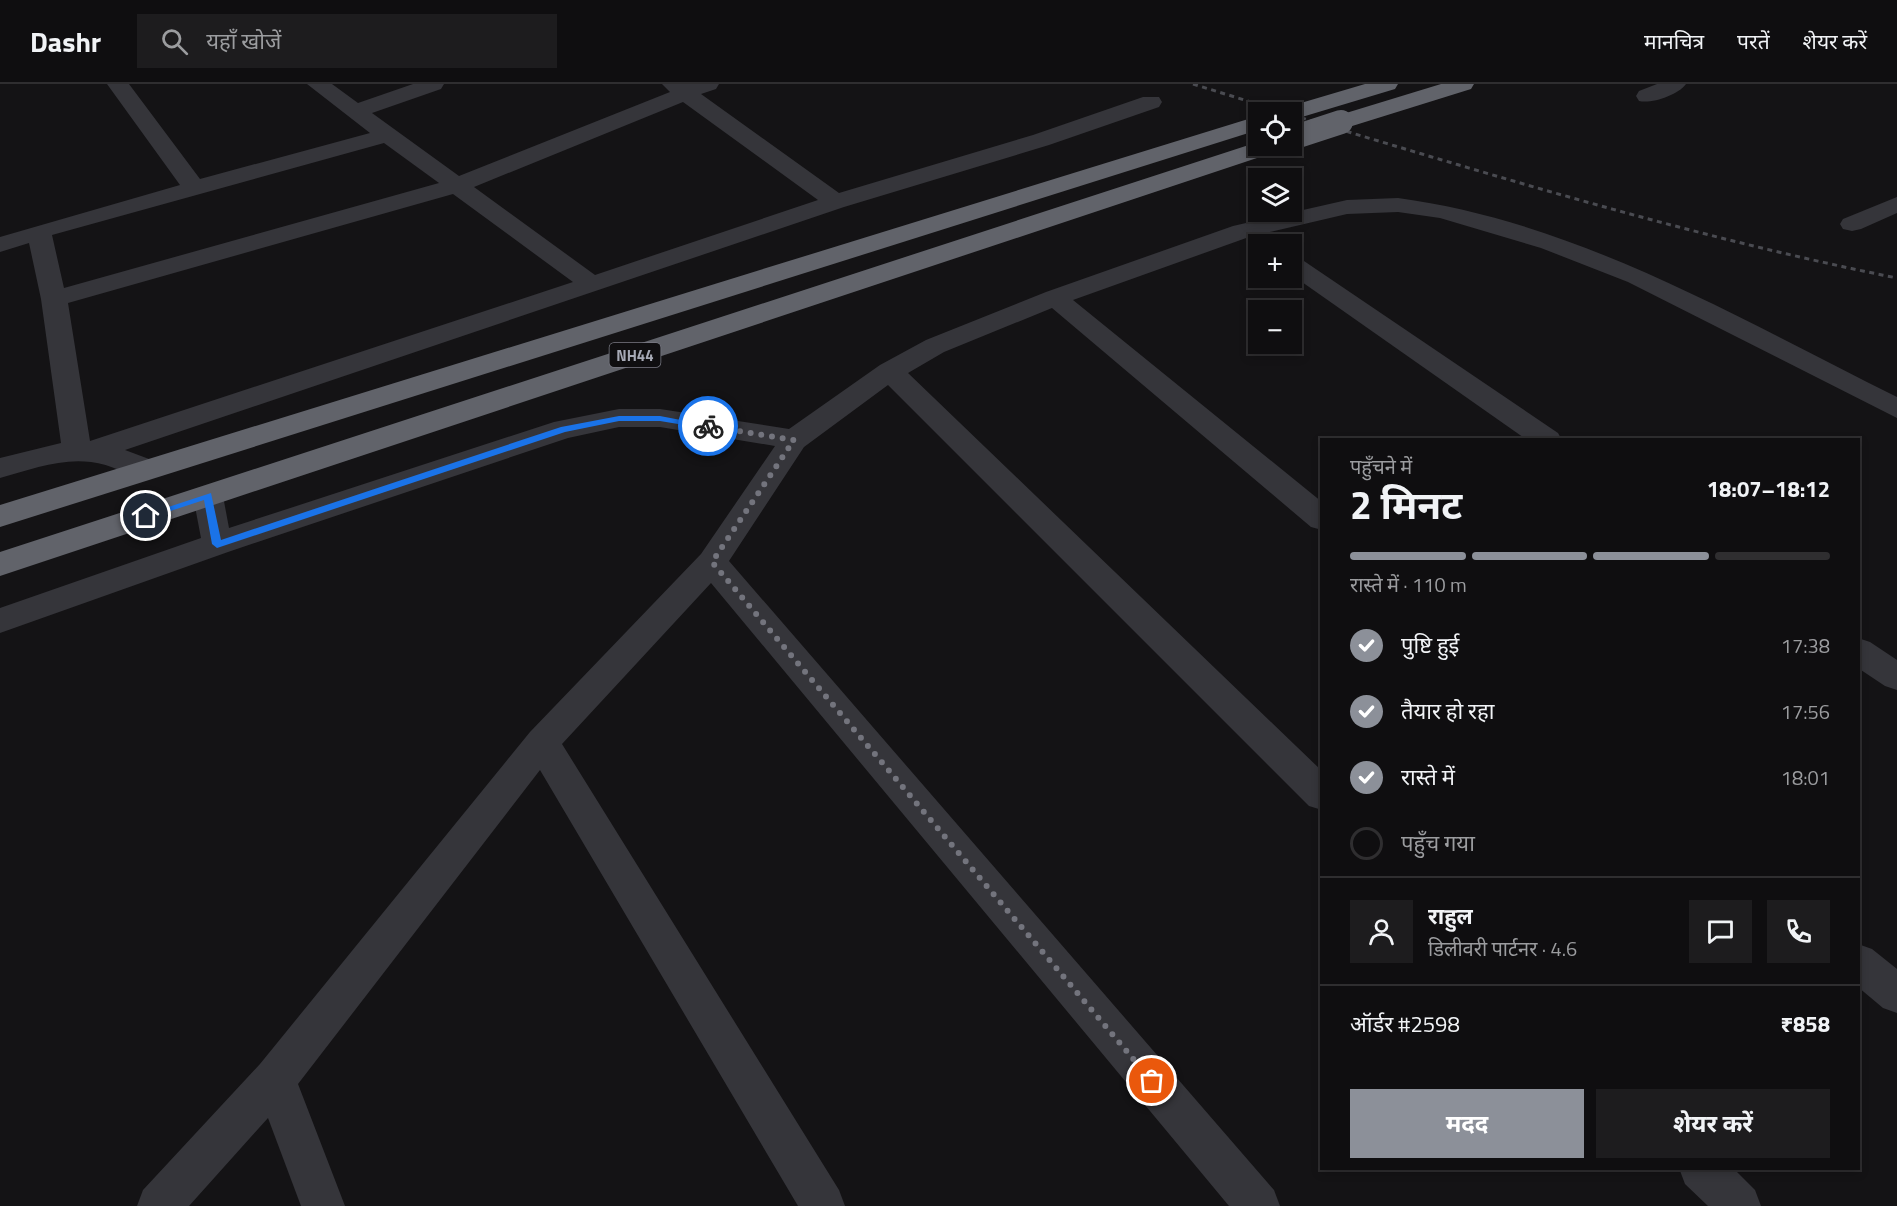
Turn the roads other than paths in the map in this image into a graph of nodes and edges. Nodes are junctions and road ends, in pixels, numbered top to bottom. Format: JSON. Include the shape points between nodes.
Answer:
{"nodes":[{"id":1,"x":118,"y":84,"type":"edge"},
{"id":2,"x":318,"y":84,"type":"edge"},
{"id":3,"x":434,"y":84,"type":"edge"},
{"id":4,"x":708,"y":84,"type":"edge"},
{"id":5,"x":1386,"y":84,"type":"edge"},
{"id":6,"x":1463,"y":84,"type":"edge"},
{"id":7,"x":1675,"y":84,"type":"edge"},
{"id":8,"x":679,"y":88,"type":"edge"},
{"id":9,"x":1647,"y":96,"type":"dead end"},
{"id":10,"x":1151,"y":102,"type":"dead end"},
{"id":11,"x":1302,"y":110,"type":"edge"},
{"id":12,"x":355,"y":112,"type":"junction"},
{"id":13,"x":1248,"y":126,"type":"edge"},
{"id":14,"x":387,"y":135,"type":"junction"},
{"id":15,"x":1302,"y":135,"type":"edge"},
{"id":16,"x":1248,"y":153,"type":"edge"},
{"id":17,"x":193,"y":186,"type":"junction"},
{"id":18,"x":455,"y":186,"type":"junction"},
{"id":19,"x":836,"y":202,"type":"junction"},
{"id":20,"x":1897,"y":204,"type":"edge"},
{"id":21,"x":1852,"y":224,"type":"dead end"},
{"id":22,"x":39,"y":231,"type":"junction"},
{"id":23,"x":1264,"y":234,"type":"edge"},
{"id":24,"x":1248,"y":239,"type":"edge"},
{"id":25,"x":0,"y":245,"type":"edge"},
{"id":26,"x":1302,"y":271,"type":"edge"},
{"id":27,"x":590,"y":283,"type":"junction"},
{"id":28,"x":1055,"y":298,"type":"junction"},
{"id":29,"x":54,"y":299,"type":"junction"},
{"id":30,"x":890,"y":371,"type":"junction"},
{"id":31,"x":1897,"y":409,"type":"edge"},
{"id":32,"x":1545,"y":438,"type":"edge"},
{"id":33,"x":794,"y":440,"type":"junction"},
{"id":34,"x":85,"y":450,"type":"junction"},
{"id":35,"x":0,"y":468,"type":"edge"},
{"id":36,"x":147,"y":469,"type":"junction"},
{"id":37,"x":208,"y":496,"type":"junction"},
{"id":38,"x":0,"y":516,"type":"edge"},
{"id":39,"x":1320,"y":517,"type":"edge"},
{"id":40,"x":217,"y":544,"type":"junction"},
{"id":41,"x":712,"y":562,"type":"junction"},
{"id":42,"x":0,"y":564,"type":"edge"},
{"id":43,"x":0,"y":621,"type":"edge"},
{"id":44,"x":1860,"y":652,"type":"edge"},
{"id":45,"x":1897,"y":677,"type":"edge"},
{"id":46,"x":542,"y":742,"type":"junction"},
{"id":47,"x":1320,"y":793,"type":"edge"},
{"id":48,"x":1860,"y":964,"type":"edge"},
{"id":49,"x":1897,"y":994,"type":"edge"},
{"id":50,"x":275,"y":1079,"type":"junction"},
{"id":51,"x":1703,"y":1170,"type":"edge"},
{"id":52,"x":159,"y":1206,"type":"edge"},
{"id":53,"x":322,"y":1206,"type":"edge"},
{"id":54,"x":823,"y":1206,"type":"edge"},
{"id":55,"x":1258,"y":1206,"type":"edge"},
{"id":56,"x":1740,"y":1206,"type":"edge"}],
"edges":[{"from":1,"to":17,"type":"street"},
{"from":2,"to":12,"type":"street"},
{"from":3,"to":12,"type":"street"},
{"from":4,"to":8,"type":"street"},
{"from":5,"to":11,"type":"highway"},
{"from":6,"to":15,"type":"highway","bridge":true},
{"from":7,"to":9,"type":"street"},
{"from":8,"to":18,"type":"street"},
{"from":8,"to":19,"type":"street"},
{"from":10,"to":19,"type":"street"},
{"from":12,"to":14,"type":"street"},
{"from":13,"to":36,"type":"highway","number":"NH44"},
{"from":14,"to":17,"type":"street"},
{"from":14,"to":18,"type":"street"},
{"from":16,"to":37,"type":"highway","number":"NH44"},
{"from":17,"to":22,"type":"street"},
{"from":18,"to":27,"type":"street"},
{"from":18,"to":29,"type":"street"},
{"from":19,"to":27,"type":"street"},
{"from":20,"to":21,"type":"street"},
{"from":22,"to":25,"type":"street"},
{"from":22,"to":29,"type":"street"},
{"from":23,"to":31,"type":"street","via":[[1347,207],[1398,205],[1443,211],[1550,243],[1637,277]]},
{"from":24,"to":28,"type":"street"},
{"from":26,"to":32,"type":"street"},
{"from":27,"to":34,"type":"street","via":[[460,330]]},
{"from":28,"to":30,"type":"street","via":[[935,346]]},
{"from":28,"to":39,"type":"street"},
{"from":29,"to":34,"type":"street"},
{"from":30,"to":33,"type":"street"},
{"from":30,"to":47,"type":"street"},
{"from":33,"to":40,"type":"street","via":[[660,418],[619,418],[564,429]]},
{"from":33,"to":41,"type":"street"},
{"from":34,"to":35,"type":"street","via":[[34,457]]},
{"from":34,"to":36,"type":"street","via":[[124,458]]},
{"from":36,"to":38,"type":"highway","number":"NH44"},
{"from":37,"to":40,"type":"street"},
{"from":37,"to":42,"type":"highway","number":"NH44"},
{"from":40,"to":43,"type":"street"},
{"from":41,"to":46,"type":"street"},
{"from":41,"to":55,"type":"street"},
{"from":44,"to":45,"type":"street"},
{"from":46,"to":50,"type":"street"},
{"from":46,"to":54,"type":"street"},
{"from":48,"to":49,"type":"street"},
{"from":50,"to":52,"type":"street"},
{"from":50,"to":53,"type":"street"},
{"from":51,"to":56,"type":"street"}]}
